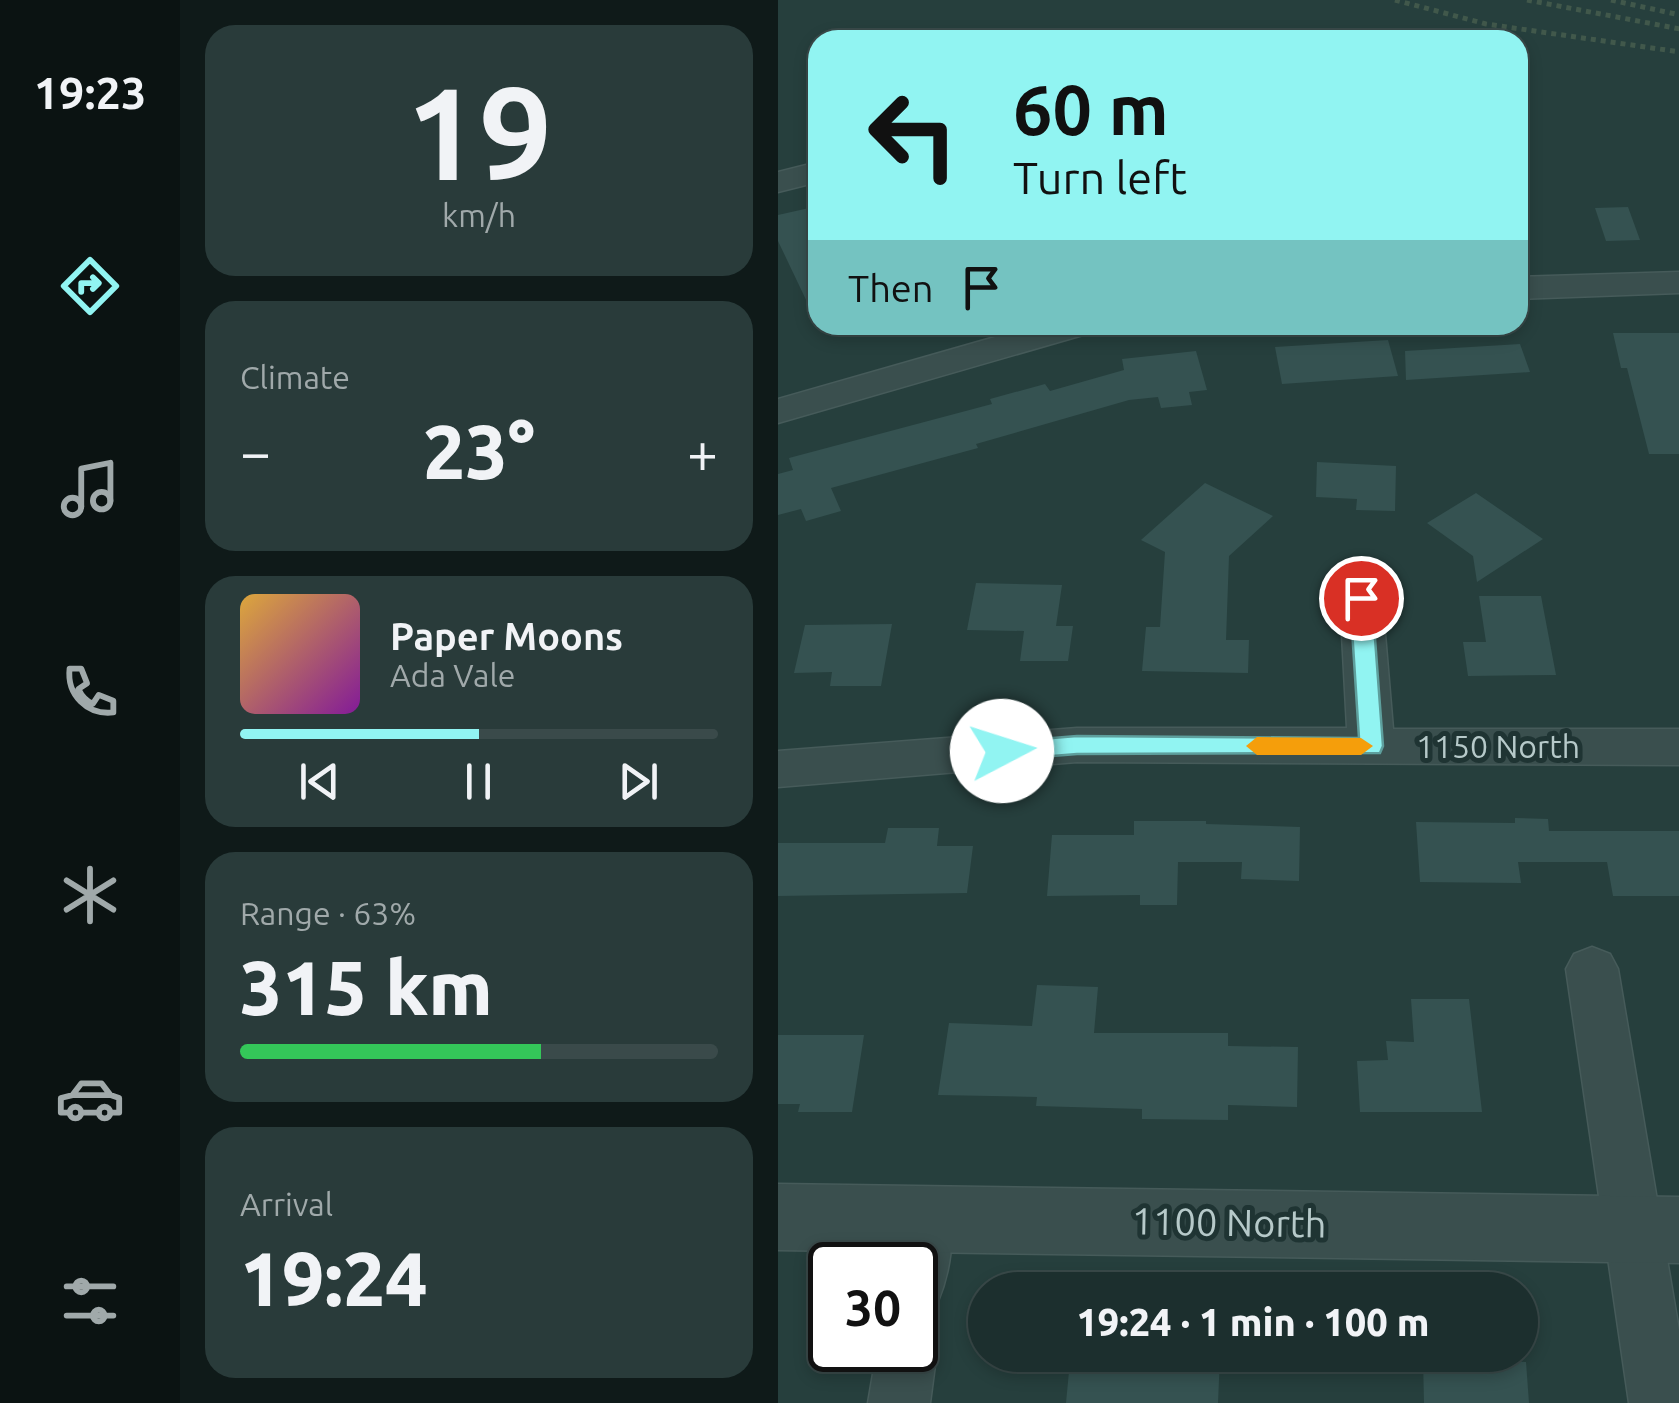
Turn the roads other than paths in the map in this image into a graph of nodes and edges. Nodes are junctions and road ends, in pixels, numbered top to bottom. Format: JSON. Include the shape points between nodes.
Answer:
{"nodes":[{"id":1,"x":808,"y":174,"type":"edge"},
{"id":2,"x":778,"y":182,"type":"edge"},
{"id":3,"x":1680,"y":282,"type":"edge"},
{"id":4,"x":1528,"y":288,"type":"edge"},
{"id":5,"x":1043,"y":335,"type":"edge"},
{"id":6,"x":778,"y":411,"type":"edge"},
{"id":7,"x":1361,"y":598,"type":"dead end"},
{"id":8,"x":1372,"y":746,"type":"junction"},
{"id":9,"x":1680,"y":747,"type":"edge"},
{"id":10,"x":778,"y":769,"type":"edge"},
{"id":11,"x":1592,"y":969,"type":"dead end"},
{"id":12,"x":778,"y":1217,"type":"edge"},
{"id":13,"x":1655,"y":1229,"type":"edge"},
{"id":14,"x":882,"y":1242,"type":"edge"},
{"id":15,"x":938,"y":1250,"type":"edge"},
{"id":16,"x":904,"y":1372,"type":"edge"},
{"id":17,"x":900,"y":1403,"type":"edge"},
{"id":18,"x":1660,"y":1403,"type":"edge"}],
"edges":[{"from":1,"to":2,"type":"street"},
{"from":3,"to":4,"type":"street"},
{"from":5,"to":6,"type":"street"},
{"from":7,"to":8,"type":"street"},
{"from":8,"to":9,"type":"street","name":"1150 North"},
{"from":8,"to":10,"type":"street","name":"1150 North","via":[[1077,745]]},
{"from":11,"to":13,"type":"street"},
{"from":12,"to":14,"type":"street","name":"1100 North"},
{"from":13,"to":15,"type":"street","name":"1100 North"},
{"from":13,"to":18,"type":"street"},
{"from":16,"to":17,"type":"street"}]}
